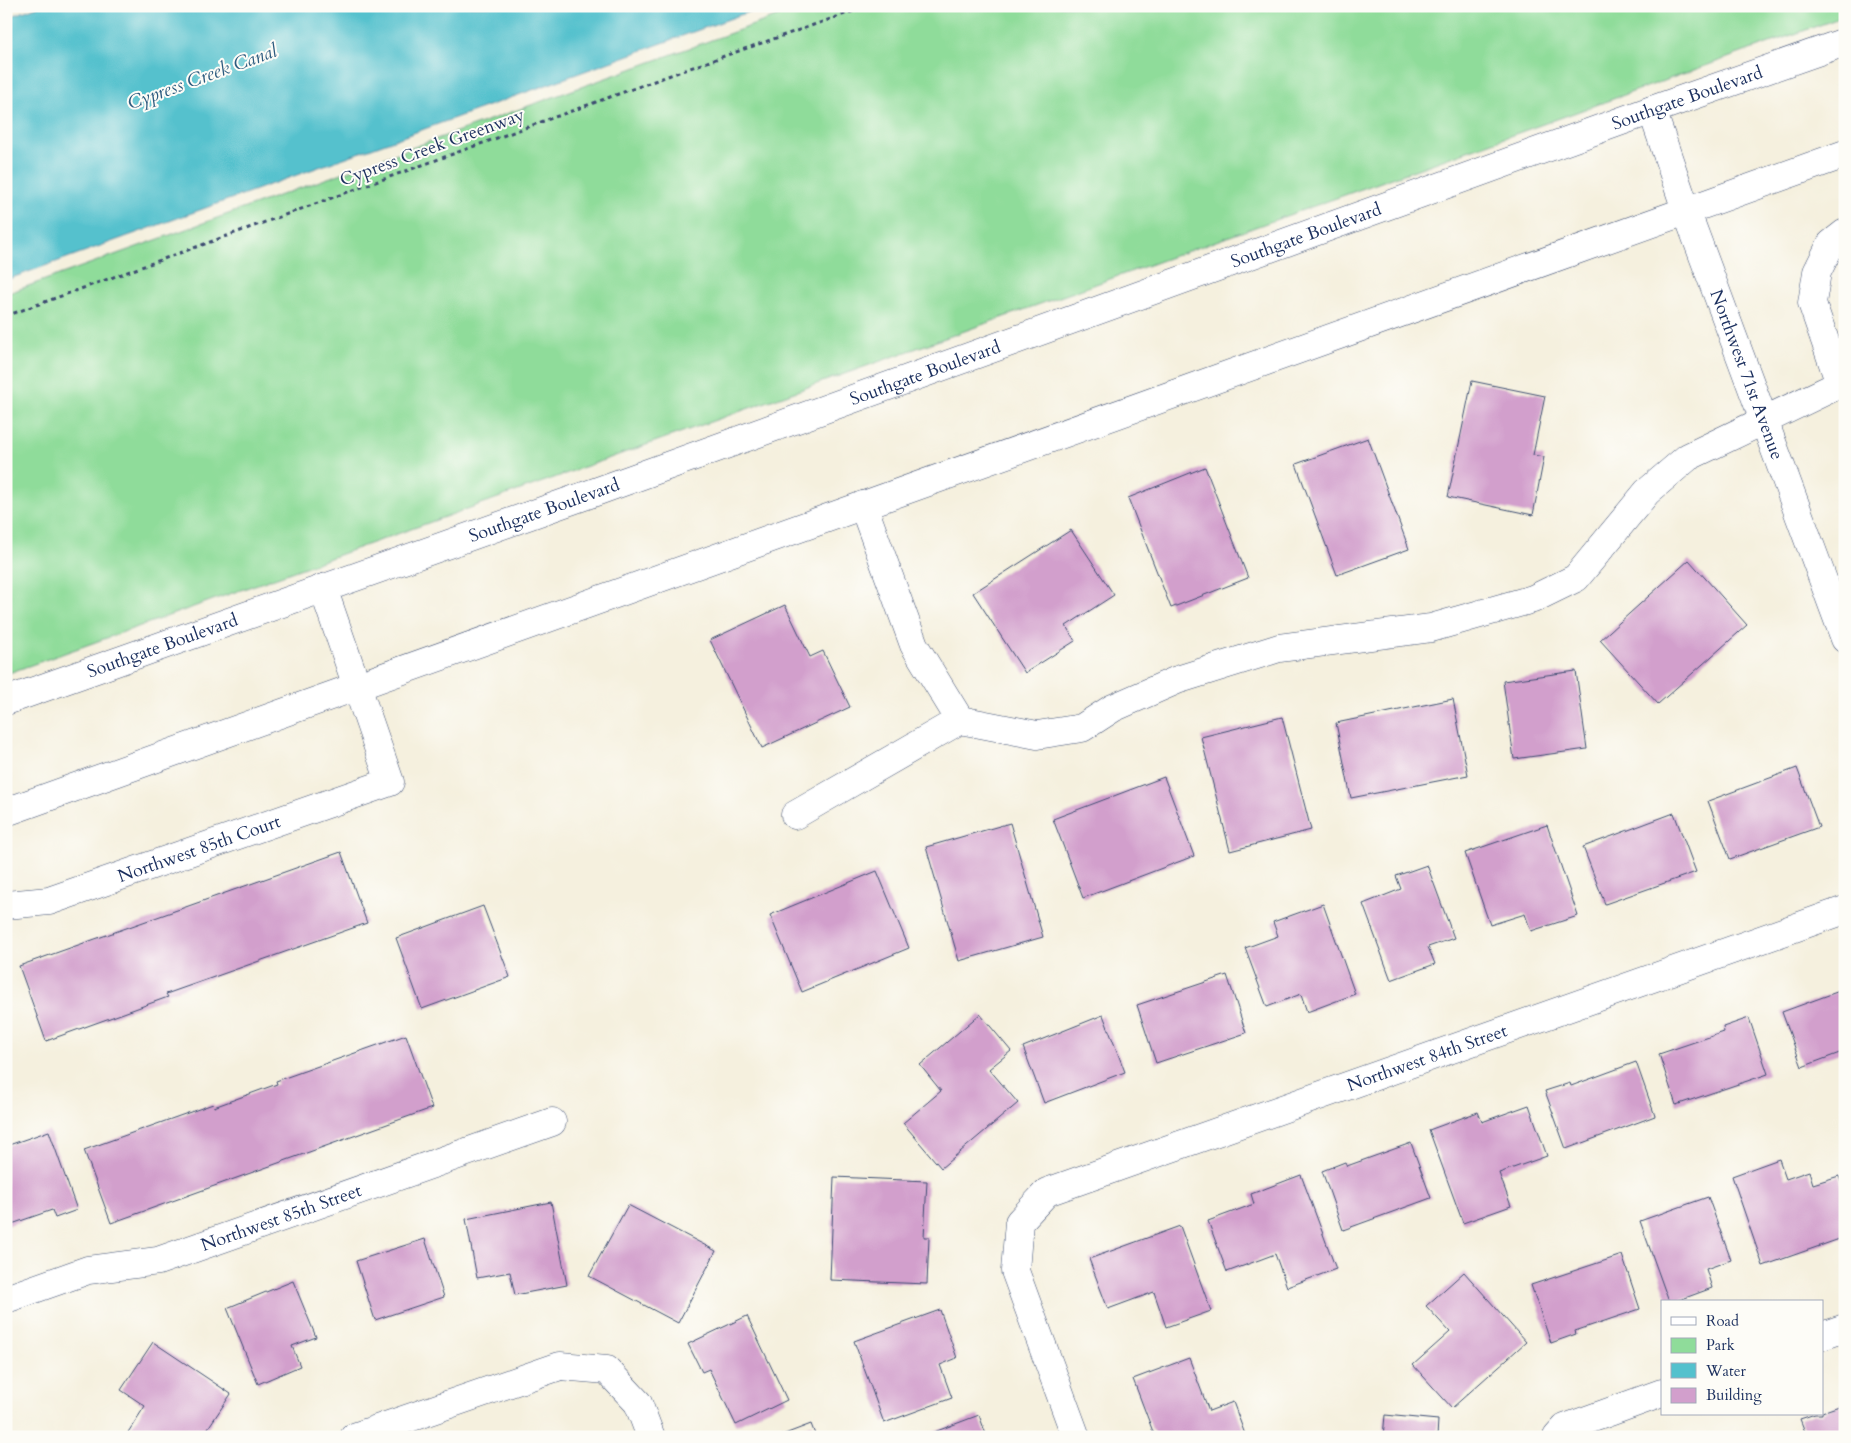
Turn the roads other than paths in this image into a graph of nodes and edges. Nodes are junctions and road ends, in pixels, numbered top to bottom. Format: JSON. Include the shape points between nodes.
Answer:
{"nodes":[{"id":1,"x":1845,"y":42,"type":"edge"},
{"id":2,"x":1652,"y":110,"type":"junction"},
{"id":3,"x":1845,"y":154,"type":"edge"},
{"id":4,"x":1686,"y":210,"type":"junction"},
{"id":5,"x":1845,"y":233,"type":"edge"},
{"id":6,"x":1842,"y":385,"type":"edge"},
{"id":7,"x":1764,"y":420,"type":"junction"},
{"id":8,"x":863,"y":505,"type":"junction"},
{"id":9,"x":323,"y":588,"type":"junction"},
{"id":10,"x":1845,"y":639,"type":"edge"},
{"id":11,"x":356,"y":687,"type":"junction"},
{"id":12,"x":6,"y":701,"type":"edge"},
{"id":13,"x":960,"y":720,"type":"junction"},
{"id":14,"x":6,"y":812,"type":"edge"},
{"id":15,"x":795,"y":815,"type":"dead end"},
{"id":16,"x":6,"y":905,"type":"edge"},
{"id":17,"x":1845,"y":910,"type":"edge"},
{"id":18,"x":552,"y":1122,"type":"dead end"},
{"id":19,"x":6,"y":1298,"type":"edge"},
{"id":20,"x":1845,"y":1328,"type":"edge"},
{"id":21,"x":1824,"y":1335,"type":"edge"},
{"id":22,"x":1661,"y":1393,"type":"edge"},
{"id":23,"x":354,"y":1437,"type":"edge"},
{"id":24,"x":651,"y":1437,"type":"edge"},
{"id":25,"x":1076,"y":1437,"type":"edge"},
{"id":26,"x":1557,"y":1437,"type":"edge"}],
"edges":[{"from":1,"to":2,"type":"main road","name":"Southgate Boulevard"},
{"from":2,"to":4,"type":"main road","name":"Northwest 71st Avenue"},
{"from":2,"to":9,"type":"main road","name":"Southgate Boulevard"},
{"from":3,"to":4,"type":"main road"},
{"from":4,"to":7,"type":"main road","name":"Northwest 71st Avenue"},
{"from":4,"to":8,"type":"main road"},
{"from":5,"to":6,"type":"main road","via":[[1831,244],[1816,272],[1812,303]]},
{"from":6,"to":7,"type":"main road"},
{"from":7,"to":10,"type":"main road","name":"Northwest 71st Avenue"},
{"from":7,"to":13,"type":"main road","via":[[1688,457],[1647,492],[1576,578],[1534,599],[1431,628],[1279,648],[1177,680],[1113,708],[1082,728],[1037,735]]},
{"from":8,"to":11,"type":"main road"},
{"from":8,"to":13,"type":"main road","via":[[914,645]]},
{"from":9,"to":11,"type":"main road"},
{"from":9,"to":12,"type":"main road","name":"Southgate Boulevard"},
{"from":11,"to":14,"type":"main road"},
{"from":11,"to":16,"type":"main road","name":"Northwest 85th Court","via":[[390,782],[49,902]]},
{"from":13,"to":15,"type":"main road"},
{"from":17,"to":25,"type":"main road","name":"Northwest 84th Street","via":[[1047,1192],[1019,1222],[1015,1271]]},
{"from":18,"to":19,"type":"main road","name":"Northwest 85th Street","via":[[158,1261],[88,1270]]},
{"from":20,"to":21,"type":"main road"},
{"from":22,"to":26,"type":"main road","via":[[1565,1428]]},
{"from":23,"to":24,"type":"main road","via":[[560,1366],[606,1370],[638,1403]]}]}
